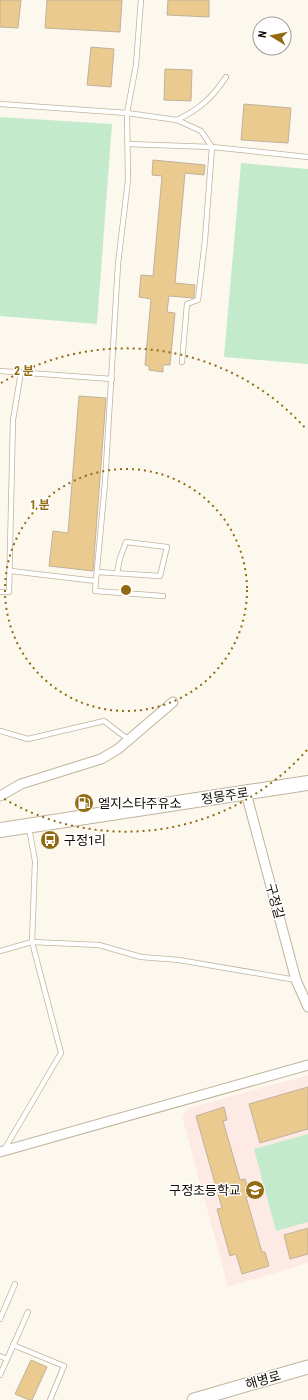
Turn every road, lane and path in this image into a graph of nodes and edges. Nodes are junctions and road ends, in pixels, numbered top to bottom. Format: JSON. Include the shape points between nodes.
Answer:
{"nodes":[{"id":1,"x":141,"y":0,"type":"edge"},
{"id":2,"x":226,"y":77,"type":"dead end"},
{"id":3,"x":0,"y":104,"type":"edge"},
{"id":4,"x":127,"y":113,"type":"junction"},
{"id":5,"x":177,"y":120,"type":"junction"},
{"id":6,"x":128,"y":144,"type":"junction"},
{"id":7,"x":212,"y":147,"type":"junction"},
{"id":8,"x":308,"y":157,"type":"edge"},
{"id":9,"x":182,"y":362,"type":"dead end"},
{"id":10,"x":0,"y":371,"type":"edge"},
{"id":11,"x":20,"y":372,"type":"junction"},
{"id":12,"x":112,"y":379,"type":"junction"},
{"id":13,"x":10,"y":570,"type":"junction"},
{"id":14,"x":97,"y":572,"type":"junction"},
{"id":15,"x":117,"y":573,"type":"junction"},
{"id":16,"x":96,"y":581,"type":"junction"},
{"id":17,"x":0,"y":592,"type":"edge"},
{"id":18,"x":163,"y":596,"type":"dead end"},
{"id":19,"x":173,"y":702,"type":"dead end"},
{"id":20,"x":0,"y":731,"type":"edge"},
{"id":21,"x":129,"y":740,"type":"junction"},
{"id":22,"x":308,"y":782,"type":"edge"},
{"id":23,"x":246,"y":793,"type":"junction"},
{"id":24,"x":0,"y":796,"type":"edge"},
{"id":25,"x":28,"y":826,"type":"junction"},
{"id":26,"x":0,"y":830,"type":"edge"},
{"id":27,"x":32,"y":942,"type":"junction"},
{"id":28,"x":0,"y":951,"type":"edge"},
{"id":29,"x":296,"y":980,"type":"junction"},
{"id":30,"x":308,"y":1007,"type":"edge"},
{"id":31,"x":308,"y":1065,"type":"edge"},
{"id":32,"x":2,"y":1151,"type":"edge"},
{"id":33,"x":15,"y":1284,"type":"dead end"},
{"id":34,"x":28,"y":1312,"type":"dead end"},
{"id":35,"x":0,"y":1319,"type":"edge"},
{"id":36,"x":13,"y":1344,"type":"junction"},
{"id":37,"x":0,"y":1356,"type":"edge"},
{"id":38,"x":7,"y":1359,"type":"junction"},
{"id":39,"x":308,"y":1367,"type":"edge"},
{"id":40,"x":0,"y":1375,"type":"edge"},
{"id":41,"x":50,"y":1400,"type":"edge"},
{"id":42,"x":194,"y":1400,"type":"edge"}],
"edges":[{"from":1,"to":4,"type":"lane","via":[[136,65]]},
{"from":2,"to":5,"type":"lane","via":[[216,92],[196,110]]},
{"from":3,"to":4,"type":"lane"},
{"from":4,"to":5,"type":"lane"},
{"from":4,"to":6,"type":"lane"},
{"from":5,"to":7,"type":"lane","via":[[202,130]]},
{"from":6,"to":7,"type":"lane"},
{"from":6,"to":12,"type":"lane","via":[[128,180],[118,264]]},
{"from":7,"to":8,"type":"lane"},
{"from":7,"to":9,"type":"lane","via":[[198,300],[187,304]]},
{"from":10,"to":11,"type":"lane"},
{"from":11,"to":12,"type":"lane"},
{"from":11,"to":13,"type":"lane","via":[[13,420]]},
{"from":12,"to":14,"type":"lane"},
{"from":13,"to":16,"type":"lane"},
{"from":13,"to":17,"type":"lane","via":[[9,592]]},
{"from":14,"to":15,"type":"lane"},
{"from":14,"to":16,"type":"lane"},
{"from":15,"to":15,"type":"lane","via":[[160,576],[167,547],[126,542]]},
{"from":16,"to":18,"type":"lane","via":[[95,592]]},
{"from":19,"to":21,"type":"street"},
{"from":20,"to":21,"type":"lane","via":[[28,739],[104,721]]},
{"from":21,"to":24,"type":"street","via":[[101,760],[21,784]]},
{"from":22,"to":23,"type":"main road","name":"정몽주로"},
{"from":23,"to":25,"type":"main road","name":"정몽주로"},
{"from":23,"to":29,"type":"street","name":"구정길"},
{"from":25,"to":26,"type":"main road","name":"정몽주로"},
{"from":25,"to":27,"type":"lane","via":[[35,861]]},
{"from":27,"to":28,"type":"lane"},
{"from":27,"to":29,"type":"lane","via":[[99,945],[141,957],[179,960]]},
{"from":27,"to":32,"type":"lane","via":[[60,1053]]},
{"from":29,"to":30,"type":"street","name":"구정길"},
{"from":31,"to":32,"type":"street"},
{"from":33,"to":35,"type":"lane"},
{"from":34,"to":36,"type":"lane"},
{"from":36,"to":38,"type":"lane"},
{"from":36,"to":41,"type":"lane","via":[[64,1366]]},
{"from":37,"to":38,"type":"lane"},
{"from":38,"to":40,"type":"lane"},
{"from":39,"to":42,"type":"main road","name":"해병로"}]}
